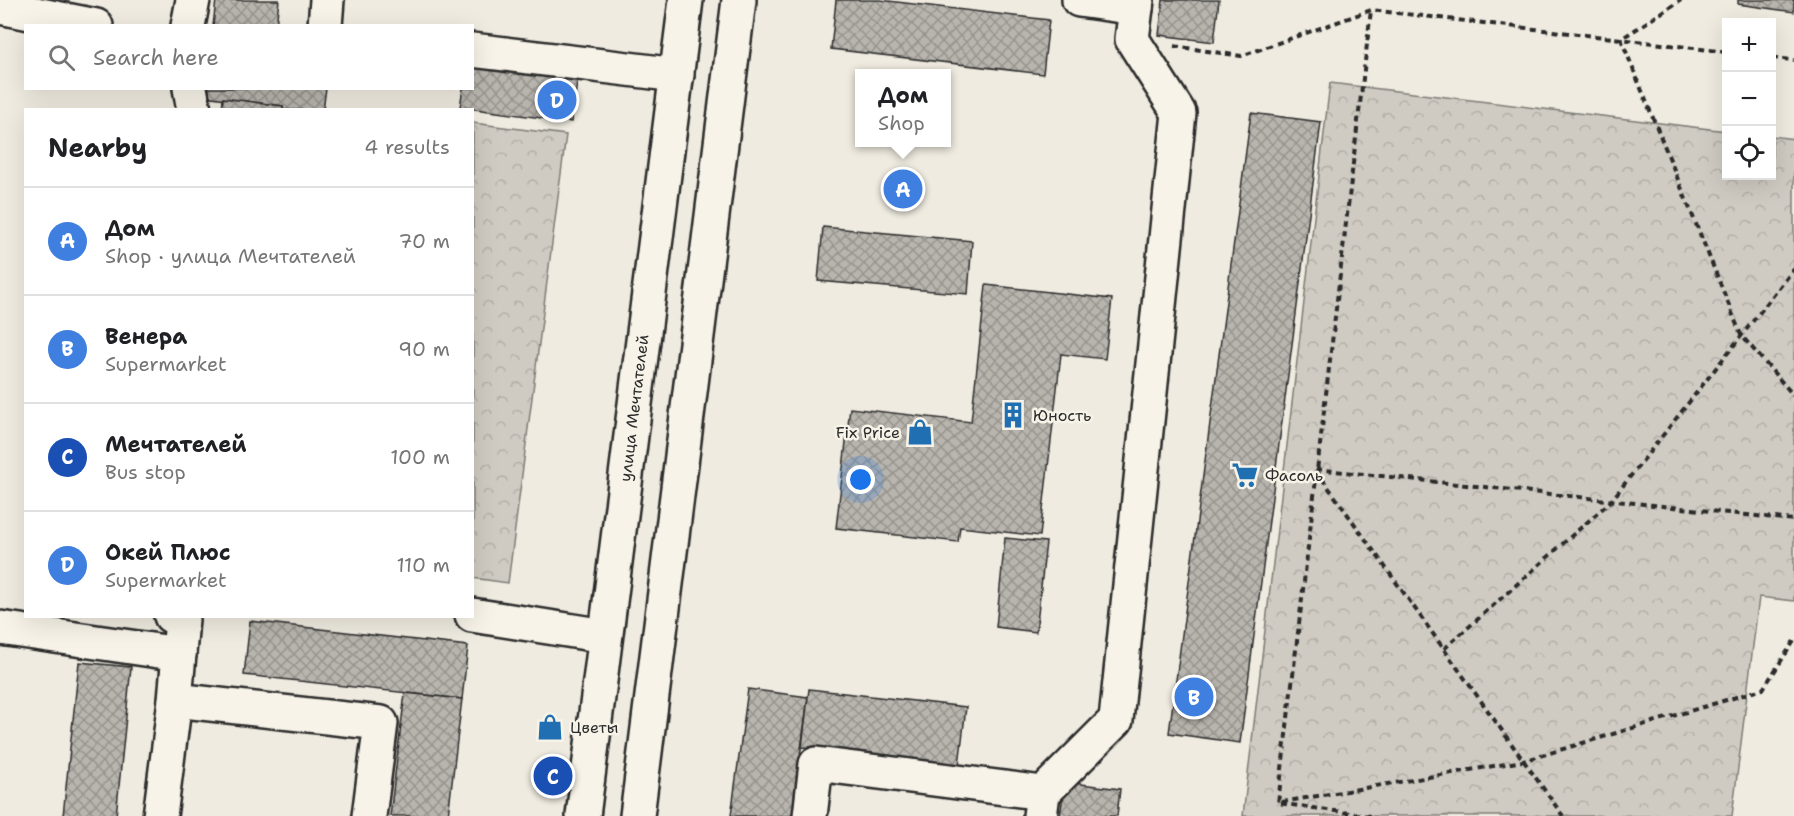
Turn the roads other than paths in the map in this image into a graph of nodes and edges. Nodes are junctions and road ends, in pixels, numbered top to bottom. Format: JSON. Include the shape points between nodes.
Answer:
{"nodes":[{"id":1,"x":193,"y":0,"type":"edge"},
{"id":2,"x":327,"y":0,"type":"edge"},
{"id":3,"x":686,"y":0,"type":"edge"},
{"id":4,"x":739,"y":0,"type":"edge"},
{"id":5,"x":1079,"y":0,"type":"edge"},
{"id":6,"x":1136,"y":4,"type":"edge"},
{"id":7,"x":0,"y":7,"type":"edge"},
{"id":8,"x":86,"y":24,"type":"edge"},
{"id":9,"x":188,"y":24,"type":"edge"},
{"id":10,"x":325,"y":24,"type":"edge"},
{"id":11,"x":474,"y":50,"type":"edge"},
{"id":12,"x":676,"y":75,"type":"junction"},
{"id":13,"x":190,"y":90,"type":"edge"},
{"id":14,"x":194,"y":108,"type":"edge"},
{"id":15,"x":474,"y":615,"type":"edge"},
{"id":16,"x":179,"y":618,"type":"edge"},
{"id":17,"x":0,"y":628,"type":"edge"},
{"id":18,"x":605,"y":636,"type":"junction"},
{"id":19,"x":179,"y":654,"type":"junction"},
{"id":20,"x":175,"y":700,"type":"junction"},
{"id":21,"x":1041,"y":805,"type":"edge"},
{"id":22,"x":160,"y":816,"type":"edge"},
{"id":23,"x":369,"y":816,"type":"edge"},
{"id":24,"x":583,"y":816,"type":"edge"},
{"id":25,"x":637,"y":816,"type":"edge"},
{"id":26,"x":810,"y":816,"type":"edge"}],
"edges":[{"from":1,"to":9,"type":"street"},
{"from":2,"to":10,"type":"street"},
{"from":3,"to":12,"type":"street","name":"улица Мечтателей"},
{"from":4,"to":25,"type":"street"},
{"from":5,"to":6,"type":"street"},
{"from":6,"to":21,"type":"street","via":[[1132,39],[1179,113],[1116,720]]},
{"from":7,"to":8,"type":"street"},
{"from":11,"to":12,"type":"street"},
{"from":12,"to":18,"type":"street","name":"улица Мечтателей"},
{"from":13,"to":14,"type":"street"},
{"from":15,"to":18,"type":"street"},
{"from":16,"to":19,"type":"street"},
{"from":17,"to":19,"type":"street"},
{"from":18,"to":24,"type":"street","name":"улица Мечтателей"},
{"from":19,"to":20,"type":"street"},
{"from":20,"to":22,"type":"street"},
{"from":20,"to":23,"type":"street","via":[[381,723]]},
{"from":21,"to":26,"type":"street","via":[[816,764]]}]}
